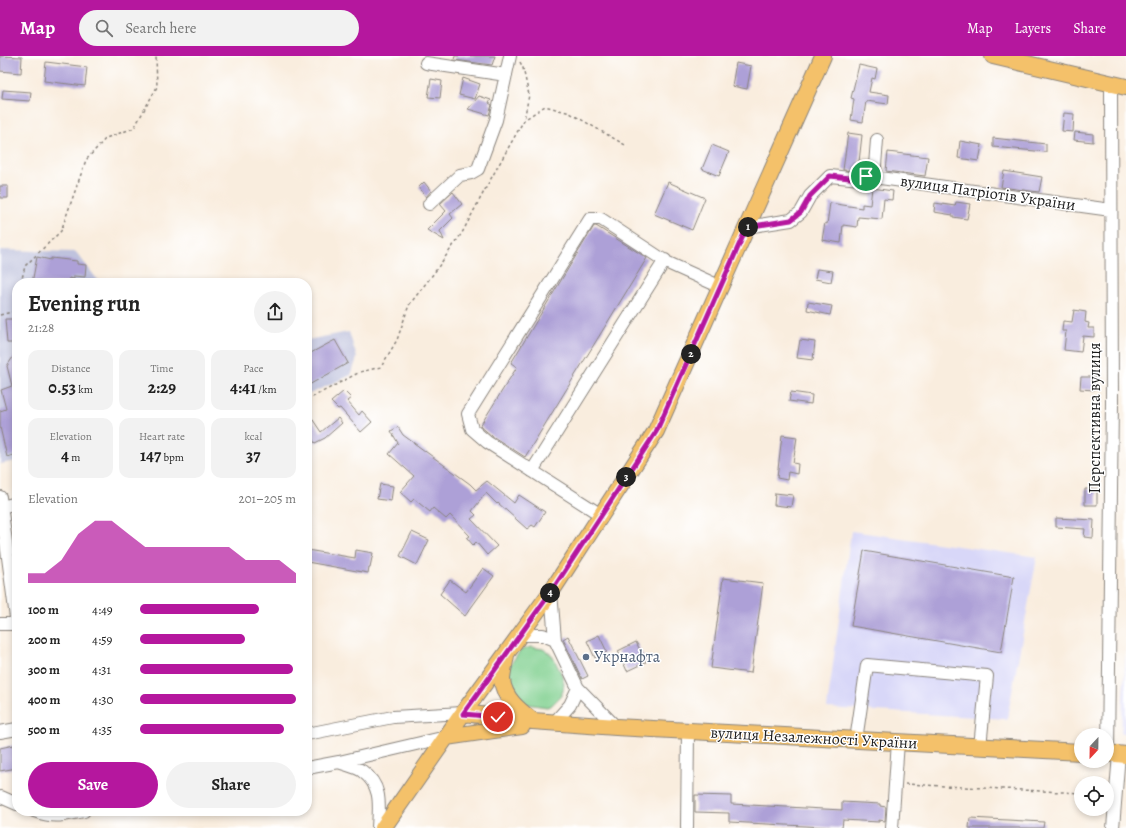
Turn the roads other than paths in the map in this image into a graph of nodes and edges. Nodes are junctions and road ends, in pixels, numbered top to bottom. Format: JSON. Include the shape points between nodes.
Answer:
{"nodes":[{"id":1,"x":823,"y":56,"type":"edge"},
{"id":2,"x":993,"y":56,"type":"edge"},
{"id":3,"x":515,"y":59,"type":"edge"},
{"id":4,"x":1032,"y":60,"type":"edge"},
{"id":5,"x":426,"y":63,"type":"dead end"},
{"id":6,"x":506,"y":75,"type":"junction"},
{"id":7,"x":1118,"y":85,"type":"edge"},
{"id":8,"x":877,"y":140,"type":"dead end"},
{"id":9,"x":870,"y":177,"type":"junction"},
{"id":10,"x":429,"y":204,"type":"dead end"},
{"id":11,"x":1111,"y":210,"type":"junction"},
{"id":12,"x":747,"y":227,"type":"junction"},
{"id":13,"x":665,"y":260,"type":"junction"},
{"id":14,"x":721,"y":287,"type":"junction"},
{"id":15,"x":532,"y":471,"type":"junction"},
{"id":16,"x":1,"y":502,"type":"edge"},
{"id":17,"x":12,"y":503,"type":"edge"},
{"id":18,"x":601,"y":515,"type":"junction"},
{"id":19,"x":5,"y":561,"type":"edge"},
{"id":20,"x":551,"y":592,"type":"junction"},
{"id":21,"x":12,"y":598,"type":"edge"},
{"id":22,"x":0,"y":624,"type":"edge"},
{"id":23,"x":12,"y":624,"type":"edge"},
{"id":24,"x":519,"y":635,"type":"junction"},
{"id":25,"x":555,"y":640,"type":"junction"},
{"id":26,"x":506,"y":653,"type":"junction"},
{"id":27,"x":578,"y":688,"type":"junction"},
{"id":28,"x":463,"y":714,"type":"junction"},
{"id":29,"x":545,"y":722,"type":"junction"},
{"id":30,"x":616,"y":727,"type":"junction"},
{"id":31,"x":12,"y":730,"type":"edge"},
{"id":32,"x":688,"y":731,"type":"junction"},
{"id":33,"x":0,"y":732,"type":"edge"},
{"id":34,"x":312,"y":733,"type":"edge"},
{"id":35,"x":446,"y":737,"type":"junction"},
{"id":36,"x":856,"y":740,"type":"junction"},
{"id":37,"x":898,"y":742,"type":"junction"},
{"id":38,"x":980,"y":747,"type":"junction"},
{"id":39,"x":1074,"y":752,"type":"edge"},
{"id":40,"x":1115,"y":754,"type":"edge"},
{"id":41,"x":339,"y":762,"type":"junction"},
{"id":42,"x":312,"y":767,"type":"edge"},
{"id":43,"x":12,"y":795,"type":"edge"},
{"id":44,"x":0,"y":797,"type":"edge"},
{"id":45,"x":12,"y":802,"type":"edge"},
{"id":46,"x":50,"y":816,"type":"edge"},
{"id":47,"x":60,"y":816,"type":"edge"},
{"id":48,"x":378,"y":828,"type":"edge"},
{"id":49,"x":383,"y":828,"type":"edge"},
{"id":50,"x":687,"y":828,"type":"edge"},
{"id":51,"x":892,"y":828,"type":"edge"},
{"id":52,"x":1113,"y":828,"type":"edge"}],
"edges":[{"from":1,"to":12,"type":"main road"},
{"from":2,"to":4,"type":"main road"},
{"from":3,"to":6,"type":"street"},
{"from":4,"to":7,"type":"main road"},
{"from":5,"to":6,"type":"street"},
{"from":6,"to":10,"type":"street","via":[[496,120],[478,169],[471,174],[460,175]]},
{"from":7,"to":11,"type":"street","name":"Перспективна вулиця"},
{"from":8,"to":9,"type":"street"},
{"from":9,"to":11,"type":"street","name":"вулиця Патріотів України"},
{"from":9,"to":12,"type":"street","name":"вулиця Патріотів України","via":[[860,179],[830,176],[810,196],[801,212],[791,220]]},
{"from":11,"to":40,"type":"street","name":"Перспективна вулиця"},
{"from":12,"to":14,"type":"main road"},
{"from":13,"to":14,"type":"street"},
{"from":13,"to":15,"type":"street"},
{"from":13,"to":15,"type":"street","via":[[601,219],[590,219],[468,414],[472,429],[487,442]]},
{"from":14,"to":18,"type":"main road","via":[[656,432]]},
{"from":15,"to":18,"type":"street"},
{"from":16,"to":17,"type":"street"},
{"from":16,"to":19,"type":"street"},
{"from":18,"to":20,"type":"main road"},
{"from":19,"to":21,"type":"street"},
{"from":20,"to":24,"type":"main road"},
{"from":20,"to":25,"type":"street"},
{"from":22,"to":23,"type":"street"},
{"from":24,"to":25,"type":"street","via":[[543,635]]},
{"from":24,"to":26,"type":"main road"},
{"from":25,"to":27,"type":"street"},
{"from":26,"to":28,"type":"main road"},
{"from":26,"to":29,"type":"main road","via":[[502,680],[506,693],[517,709]]},
{"from":27,"to":29,"type":"street","via":[[570,705]]},
{"from":27,"to":30,"type":"street"},
{"from":28,"to":29,"type":"main road","name":"вулиця Незалежності України"},
{"from":28,"to":34,"type":"street","name":"вулиця Незалежності України","via":[[393,717]]},
{"from":28,"to":35,"type":"main road"},
{"from":29,"to":30,"type":"main road","name":"вулиця Незалежності України"},
{"from":29,"to":35,"type":"main road","name":"вулиця Незалежності України"},
{"from":30,"to":32,"type":"main road","name":"вулиця Незалежності України"},
{"from":31,"to":33,"type":"street"},
{"from":32,"to":36,"type":"main road","name":"вулиця Незалежності України"},
{"from":32,"to":50,"type":"street"},
{"from":35,"to":41,"type":"street","name":"вулиця Незалежності України"},
{"from":35,"to":49,"type":"main road"},
{"from":36,"to":37,"type":"main road","name":"вулиця Незалежності України"},
{"from":36,"to":38,"type":"street","via":[[868,665],[987,676]]},
{"from":37,"to":38,"type":"main road","name":"вулиця Незалежності України"},
{"from":37,"to":51,"type":"street"},
{"from":38,"to":39,"type":"main road","name":"вулиця Незалежності України"},
{"from":40,"to":52,"type":"street","name":"Перспективна вулиця"},
{"from":41,"to":42,"type":"street","name":"вулиця Незалежності України"},
{"from":41,"to":48,"type":"street","via":[[361,771],[374,784],[379,798]]},
{"from":43,"to":44,"type":"street"},
{"from":44,"to":45,"type":"street"},
{"from":46,"to":47,"type":"street"}]}
